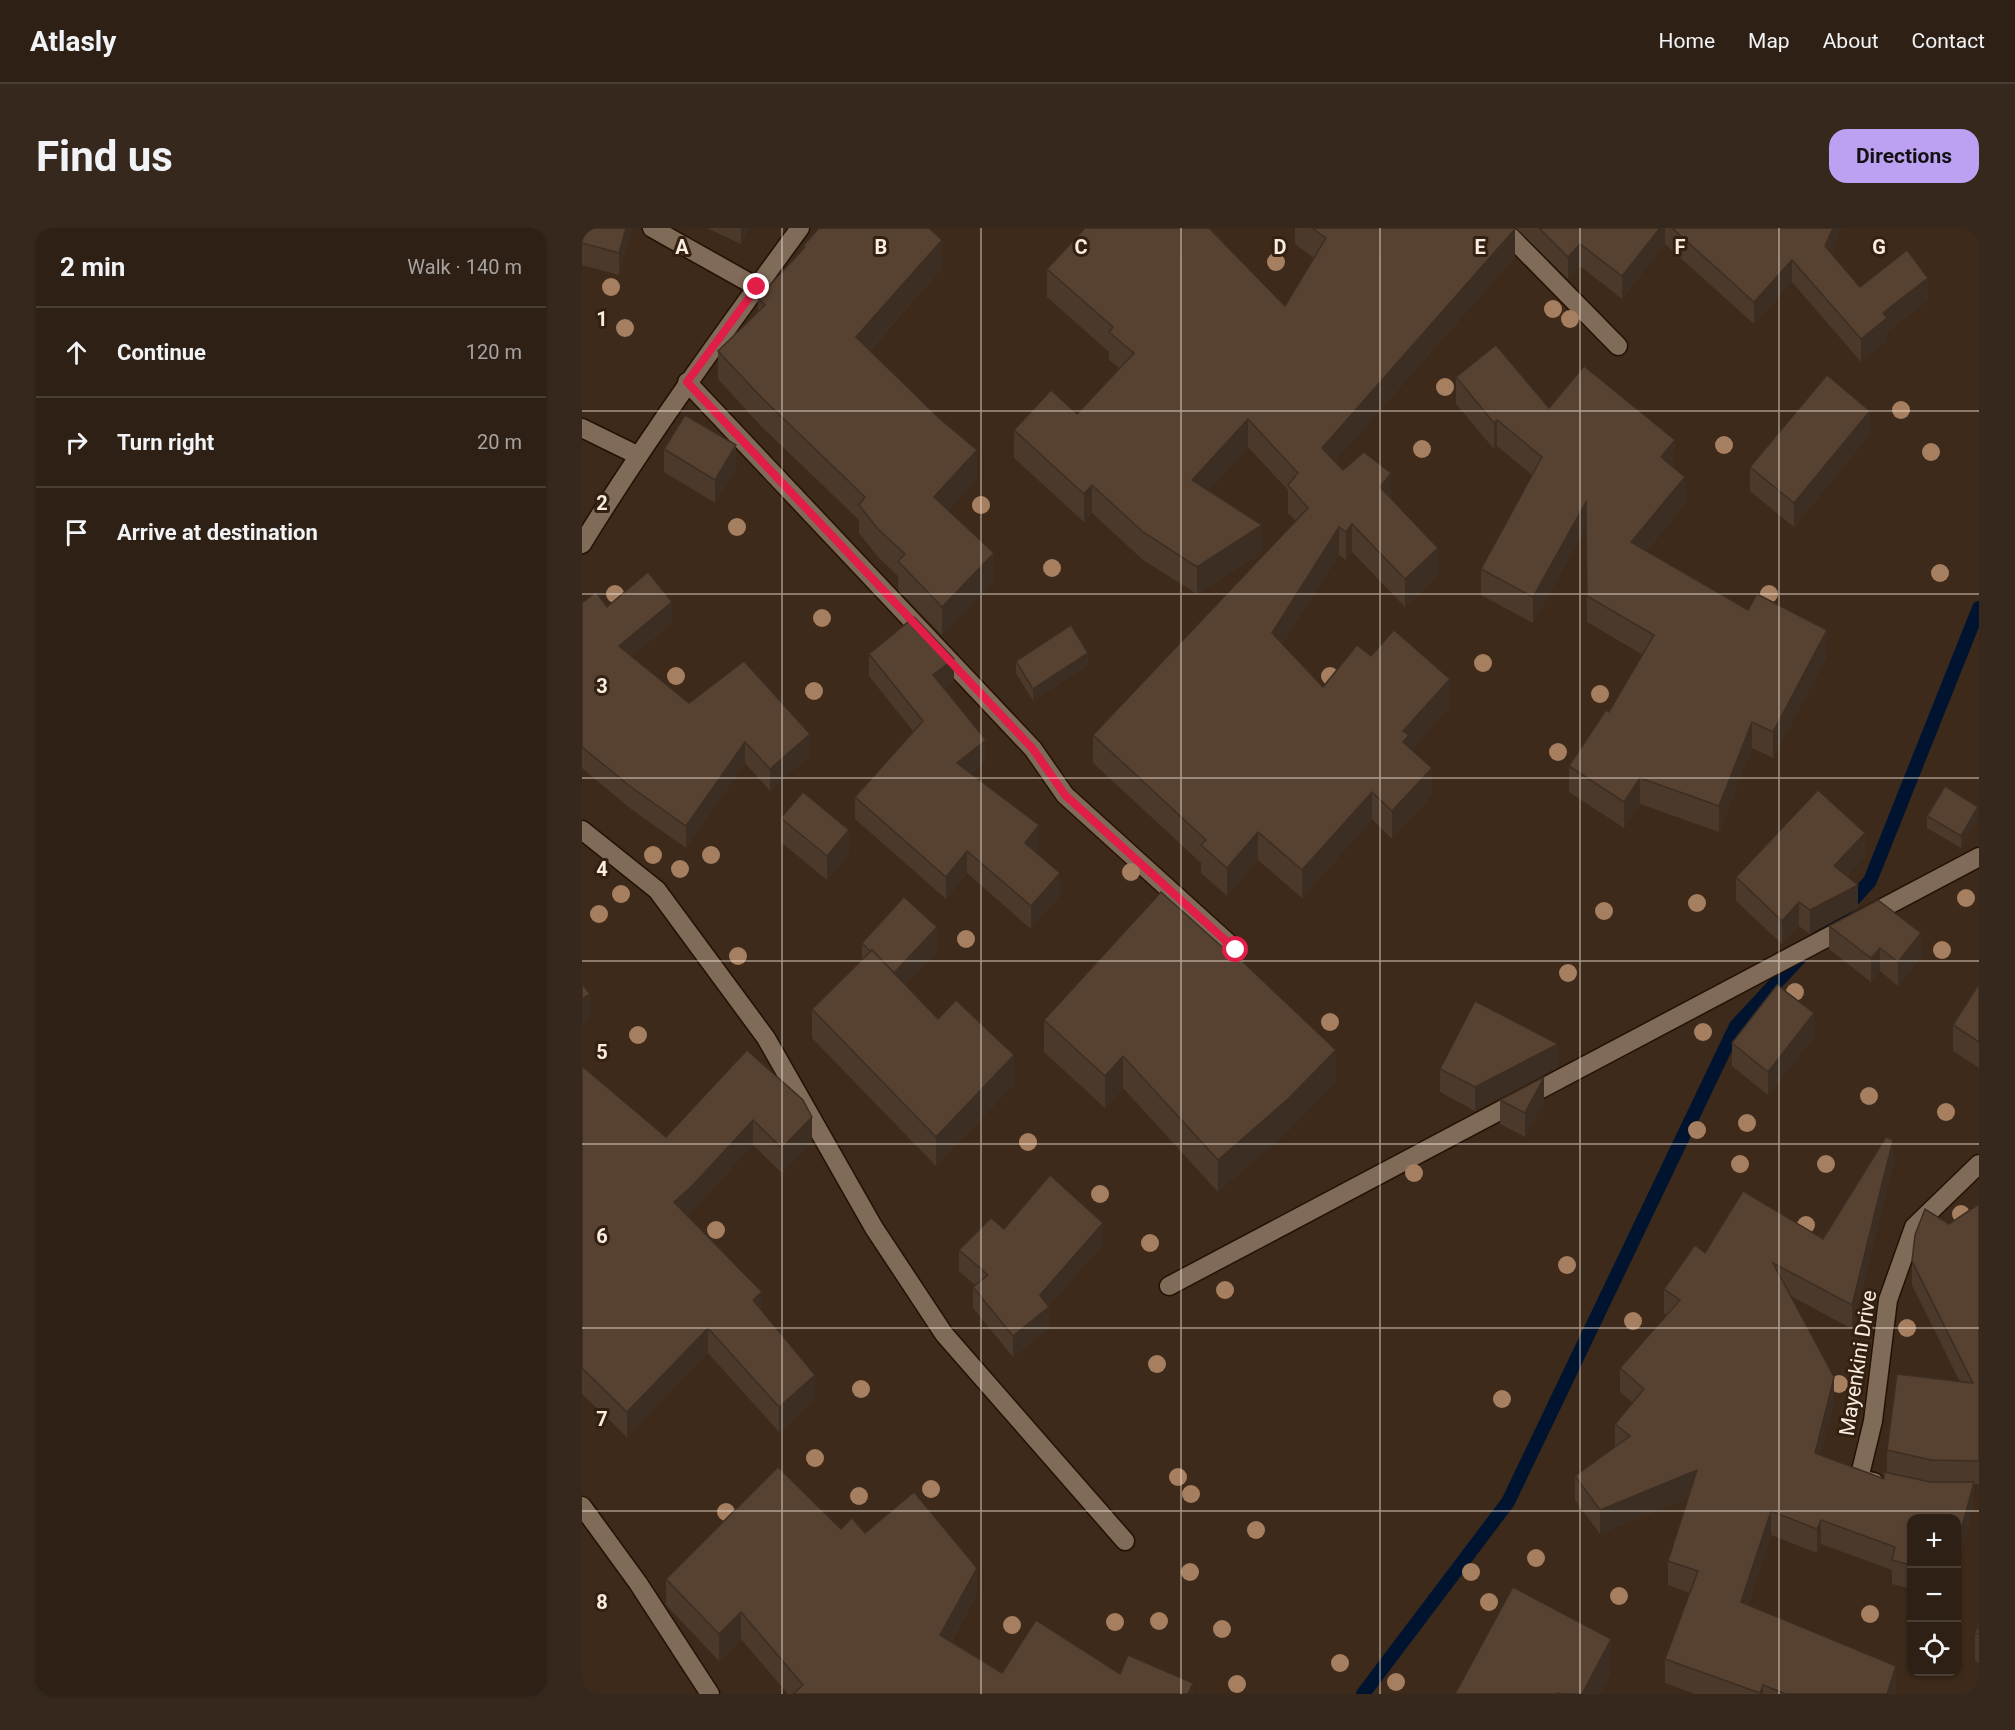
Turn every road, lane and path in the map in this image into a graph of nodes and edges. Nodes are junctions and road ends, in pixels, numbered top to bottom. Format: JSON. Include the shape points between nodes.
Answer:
{"nodes":[{"id":1,"x":652,"y":228,"type":"edge"},
{"id":2,"x":800,"y":228,"type":"edge"},
{"id":3,"x":1497,"y":228,"type":"edge"},
{"id":4,"x":757,"y":287,"type":"junction"},
{"id":5,"x":1618,"y":346,"type":"dead end"},
{"id":6,"x":687,"y":382,"type":"junction"},
{"id":7,"x":582,"y":428,"type":"edge"},
{"id":8,"x":637,"y":455,"type":"junction"},
{"id":9,"x":582,"y":544,"type":"edge"},
{"id":10,"x":582,"y":830,"type":"edge"},
{"id":11,"x":1979,"y":857,"type":"edge"},
{"id":12,"x":1236,"y":950,"type":"dead end"},
{"id":13,"x":1979,"y":1164,"type":"edge"},
{"id":14,"x":1169,"y":1286,"type":"dead end"},
{"id":15,"x":1890,"y":1486,"type":"edge"},
{"id":16,"x":582,"y":1506,"type":"edge"},
{"id":17,"x":1125,"y":1541,"type":"dead end"},
{"id":18,"x":710,"y":1694,"type":"edge"}],
"edges":[{"from":1,"to":4,"type":"street"},
{"from":2,"to":4,"type":"street"},
{"from":3,"to":5,"type":"street","via":[[1510,236]]},
{"from":4,"to":6,"type":"street"},
{"from":6,"to":8,"type":"street"},
{"from":6,"to":12,"type":"street","via":[[1033,749],[1065,795]]},
{"from":7,"to":8,"type":"street"},
{"from":8,"to":9,"type":"street"},
{"from":10,"to":17,"type":"street","via":[[657,890],[766,1038],[874,1228],[944,1334]]},
{"from":11,"to":14,"type":"street"},
{"from":13,"to":15,"type":"street","name":"Mayenkini Drive","via":[[1914,1227],[1888,1300],[1873,1421],[1859,1479]]},
{"from":16,"to":18,"type":"street"}]}
